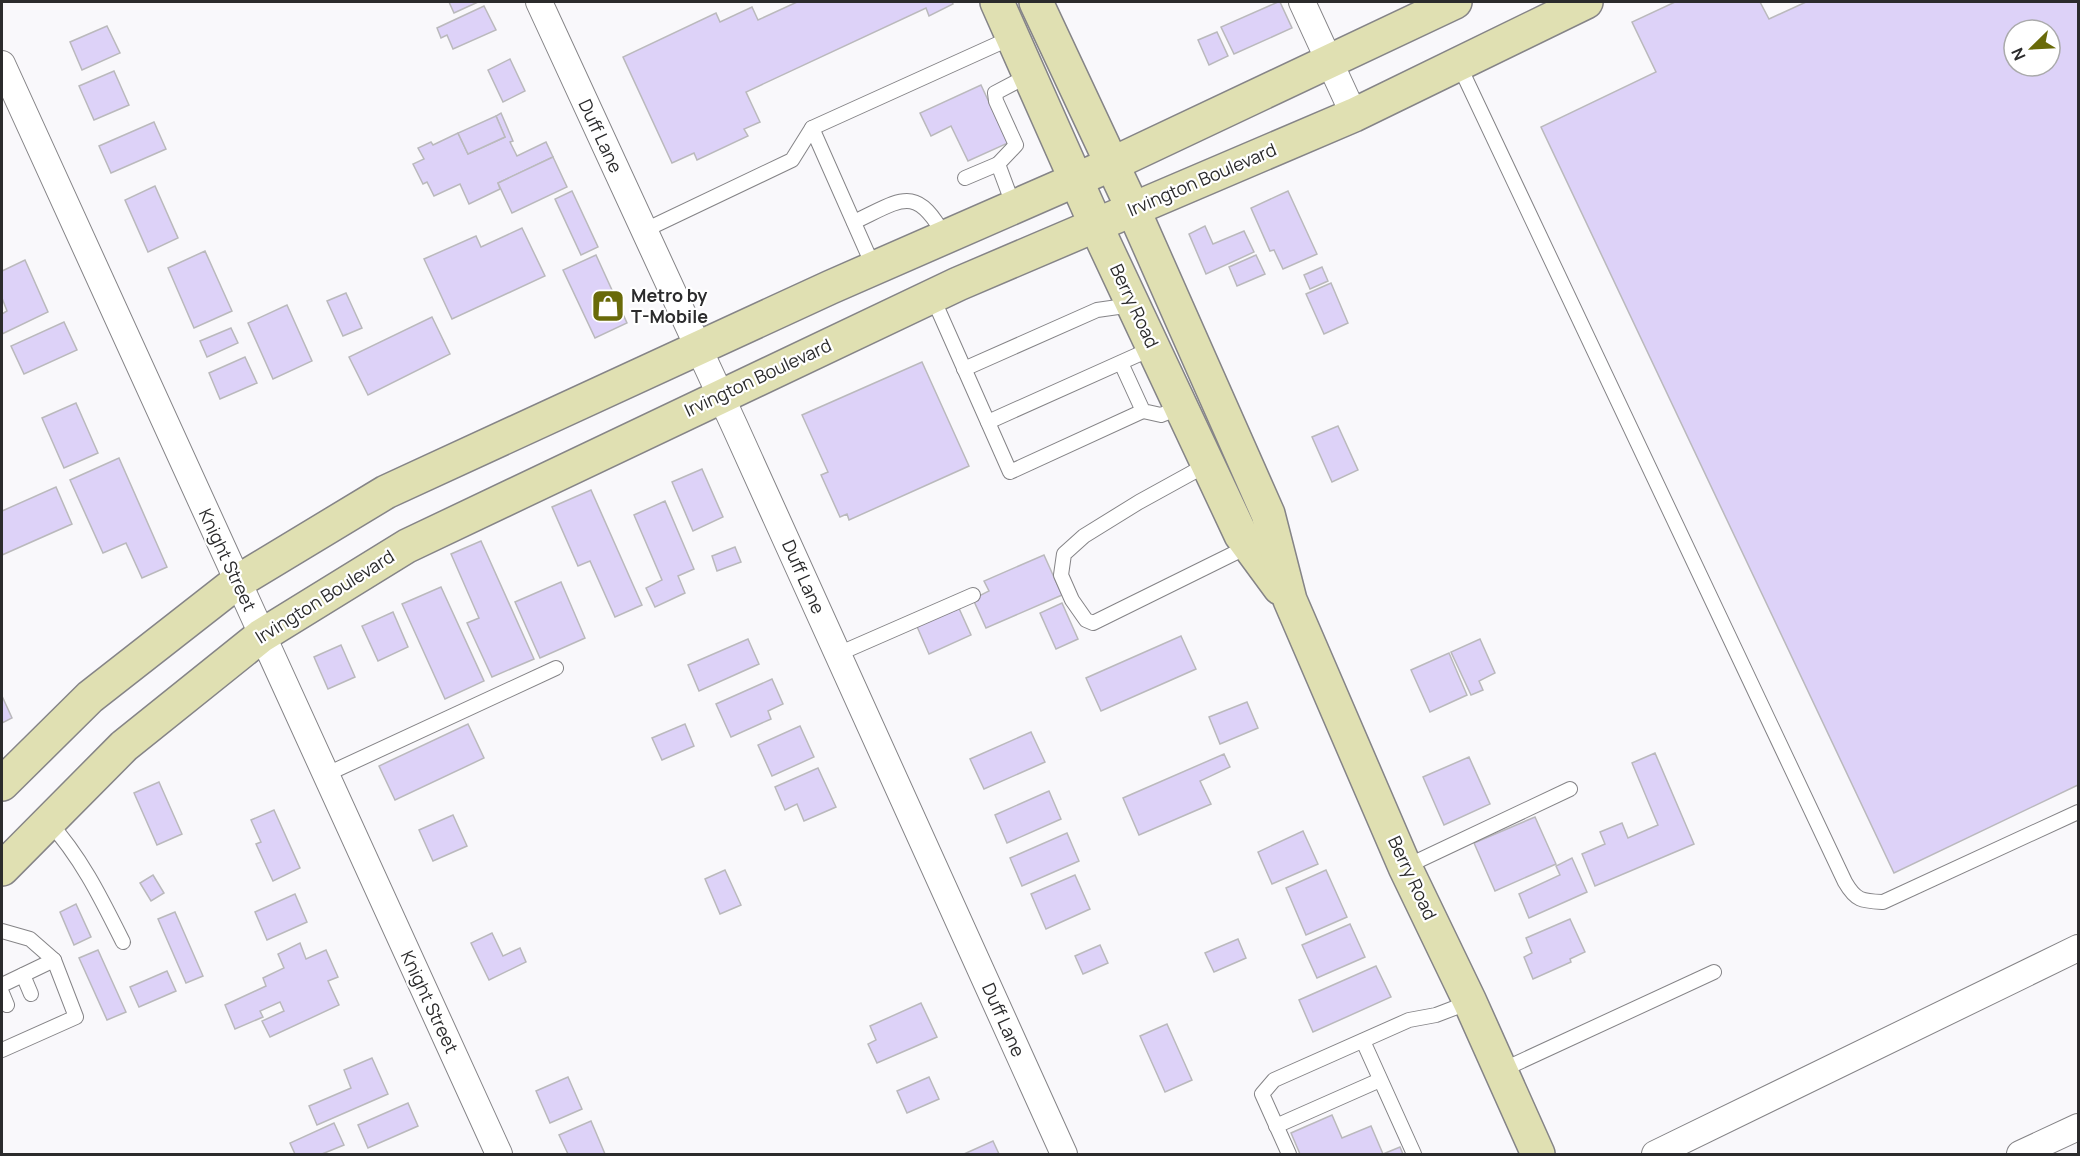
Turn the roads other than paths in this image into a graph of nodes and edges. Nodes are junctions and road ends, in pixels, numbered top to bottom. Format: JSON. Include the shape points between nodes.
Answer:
{"nodes":[{"id":1,"x":539,"y":2,"type":"edge"},
{"id":2,"x":997,"y":2,"type":"edge"},
{"id":3,"x":1036,"y":2,"type":"edge"},
{"id":4,"x":1302,"y":2,"type":"edge"},
{"id":5,"x":1455,"y":2,"type":"edge"},
{"id":6,"x":1586,"y":2,"type":"edge"},
{"id":7,"x":1013,"y":37,"type":"junction"},
{"id":8,"x":1329,"y":61,"type":"junction"},
{"id":9,"x":2,"y":64,"type":"edge"},
{"id":10,"x":1459,"y":65,"type":"junction"},
{"id":11,"x":1029,"y":75,"type":"junction"},
{"id":12,"x":1354,"y":115,"type":"junction"},
{"id":13,"x":812,"y":128,"type":"junction"},
{"id":14,"x":998,"y":164,"type":"junction"},
{"id":15,"x":1112,"y":164,"type":"junction"},
{"id":16,"x":965,"y":178,"type":"dead end"},
{"id":17,"x":1076,"y":180,"type":"junction"},
{"id":18,"x":1014,"y":207,"type":"junction"},
{"id":19,"x":1133,"y":209,"type":"junction"},
{"id":20,"x":854,"y":222,"type":"junction"},
{"id":21,"x":1096,"y":225,"type":"junction"},
{"id":22,"x":643,"y":231,"type":"junction"},
{"id":23,"x":945,"y":237,"type":"junction"},
{"id":24,"x":874,"y":268,"type":"junction"},
{"id":25,"x":932,"y":296,"type":"junction"},
{"id":26,"x":1133,"y":305,"type":"junction"},
{"id":27,"x":698,"y":347,"type":"junction"},
{"id":28,"x":1154,"y":348,"type":"junction"},
{"id":29,"x":1121,"y":363,"type":"junction"},
{"id":30,"x":964,"y":369,"type":"junction"},
{"id":31,"x":720,"y":396,"type":"junction"},
{"id":32,"x":1181,"y":407,"type":"junction"},
{"id":33,"x":1143,"y":411,"type":"junction"},
{"id":34,"x":988,"y":422,"type":"junction"},
{"id":35,"x":1208,"y":464,"type":"junction"},
{"id":36,"x":1249,"y":546,"type":"junction"},
{"id":37,"x":237,"y":582,"type":"junction"},
{"id":38,"x":973,"y":595,"type":"dead end"},
{"id":39,"x":1290,"y":600,"type":"junction"},
{"id":40,"x":261,"y":636,"type":"junction"},
{"id":41,"x":838,"y":654,"type":"junction"},
{"id":42,"x":556,"y":668,"type":"dead end"},
{"id":43,"x":325,"y":775,"type":"junction"},
{"id":44,"x":2,"y":784,"type":"edge"},
{"id":45,"x":1570,"y":789,"type":"dead end"},
{"id":46,"x":2079,"y":812,"type":"edge"},
{"id":47,"x":48,"y":821,"type":"junction"},
{"id":48,"x":1405,"y":867,"type":"junction"},
{"id":49,"x":2,"y":868,"type":"edge"},
{"id":50,"x":2,"y":931,"type":"edge"},
{"id":51,"x":123,"y":942,"type":"dead end"},
{"id":52,"x":2079,"y":948,"type":"edge"},
{"id":53,"x":54,"y":960,"type":"junction"},
{"id":54,"x":1714,"y":972,"type":"dead end"},
{"id":55,"x":22,"y":975,"type":"junction"},
{"id":56,"x":2,"y":985,"type":"edge"},
{"id":57,"x":31,"y":994,"type":"dead end"},
{"id":58,"x":1470,"y":1002,"type":"junction"},
{"id":59,"x":16,"y":1028,"type":"dead end"},
{"id":60,"x":21,"y":1041,"type":"junction"},
{"id":61,"x":1363,"y":1041,"type":"junction"},
{"id":62,"x":2,"y":1050,"type":"edge"},
{"id":63,"x":1500,"y":1071,"type":"junction"},
{"id":64,"x":1380,"y":1080,"type":"junction"},
{"id":65,"x":1276,"y":1126,"type":"junction"},
{"id":66,"x":2079,"y":1127,"type":"edge"},
{"id":67,"x":499,"y":1155,"type":"edge"},
{"id":68,"x":1064,"y":1155,"type":"edge"},
{"id":69,"x":1289,"y":1155,"type":"edge"},
{"id":70,"x":1414,"y":1155,"type":"edge"},
{"id":71,"x":1538,"y":1155,"type":"edge"},
{"id":72,"x":1655,"y":1155,"type":"edge"},
{"id":73,"x":2020,"y":1155,"type":"edge"}],
"edges":[{"from":1,"to":22,"type":"street","name":"Duff Lane"},
{"from":2,"to":7,"type":"main road","name":"Berry Road"},
{"from":3,"to":15,"type":"main road","name":"Berry Road"},
{"from":4,"to":8,"type":"street"},
{"from":5,"to":8,"type":"main road"},
{"from":6,"to":10,"type":"main road","name":"Irvington Boulevard"},
{"from":7,"to":11,"type":"main road","name":"Berry Road"},
{"from":7,"to":13,"type":"lane"},
{"from":8,"to":12,"type":"street"},
{"from":8,"to":15,"type":"main road"},
{"from":9,"to":37,"type":"street","name":"Knight Street"},
{"from":10,"to":12,"type":"main road","name":"Irvington Boulevard"},
{"from":10,"to":46,"type":"lane","via":[[1852,894],[1863,901],[1883,902]]},
{"from":11,"to":14,"type":"lane","via":[[995,93],[1016,146]]},
{"from":11,"to":17,"type":"main road","name":"Berry Road"},
{"from":12,"to":19,"type":"main road","name":"Irvington Boulevard"},
{"from":13,"to":20,"type":"lane"},
{"from":13,"to":22,"type":"lane","via":[[792,160]]},
{"from":14,"to":16,"type":"lane"},
{"from":14,"to":18,"type":"lane"},
{"from":15,"to":17,"type":"main road"},
{"from":15,"to":19,"type":"main road","name":"Berry Road"},
{"from":17,"to":18,"type":"main road"},
{"from":17,"to":21,"type":"main road","name":"Berry Road"},
{"from":18,"to":23,"type":"main road"},
{"from":19,"to":21,"type":"main road","name":"Irvington Boulevard"},
{"from":19,"to":39,"type":"main road","name":"Berry Road","via":[[1268,514]]},
{"from":20,"to":23,"type":"lane","via":[[902,201],[916,202],[934,217]]},
{"from":20,"to":24,"type":"lane"},
{"from":21,"to":25,"type":"main road","name":"Irvington Boulevard"},
{"from":21,"to":26,"type":"main road","name":"Berry Road"},
{"from":22,"to":27,"type":"street","name":"Duff Lane"},
{"from":23,"to":24,"type":"main road"},
{"from":24,"to":27,"type":"main road"},
{"from":25,"to":30,"type":"lane"},
{"from":25,"to":31,"type":"main road","name":"Irvington Boulevard"},
{"from":26,"to":28,"type":"main road","name":"Berry Road"},
{"from":26,"to":30,"type":"lane","via":[[1097,310]]},
{"from":27,"to":31,"type":"street","name":"Duff Lane"},
{"from":27,"to":37,"type":"main road","via":[[386,492]]},
{"from":28,"to":29,"type":"lane"},
{"from":28,"to":32,"type":"main road","name":"Berry Road"},
{"from":29,"to":33,"type":"lane"},
{"from":29,"to":34,"type":"lane"},
{"from":30,"to":34,"type":"lane"},
{"from":31,"to":40,"type":"main road","name":"Irvington Boulevard","via":[[406,546]]},
{"from":31,"to":41,"type":"street","name":"Duff Lane"},
{"from":32,"to":33,"type":"lane","via":[[1161,416]]},
{"from":32,"to":35,"type":"main road","name":"Berry Road"},
{"from":33,"to":34,"type":"lane","via":[[1010,472]]},
{"from":35,"to":36,"type":"main road","name":"Berry Road"},
{"from":35,"to":36,"type":"lane","via":[[1130,507],[1084,536],[1064,554],[1060,575],[1072,600],[1086,620],[1094,623]]},
{"from":36,"to":39,"type":"main road","name":"Berry Road"},
{"from":37,"to":40,"type":"street","name":"Knight Street"},
{"from":37,"to":44,"type":"main road","via":[[90,697]]},
{"from":38,"to":41,"type":"lane"},
{"from":39,"to":48,"type":"main road","name":"Berry Road"},
{"from":40,"to":43,"type":"street","name":"Knight Street"},
{"from":40,"to":47,"type":"main road","name":"Irvington Boulevard","via":[[124,746]]},
{"from":41,"to":68,"type":"street","name":"Duff Lane"},
{"from":42,"to":43,"type":"lane"},
{"from":43,"to":67,"type":"street","name":"Knight Street"},
{"from":45,"to":48,"type":"lane"},
{"from":47,"to":49,"type":"main road","name":"Irvington Boulevard"},
{"from":47,"to":51,"type":"lane","via":[[69,844]]},
{"from":48,"to":58,"type":"main road","name":"Berry Road"},
{"from":50,"to":53,"type":"lane","via":[[30,939]]},
{"from":52,"to":72,"type":"street"},
{"from":53,"to":55,"type":"lane"},
{"from":53,"to":60,"type":"lane","via":[[76,1017],[43,1024]]},
{"from":54,"to":63,"type":"lane"},
{"from":55,"to":56,"type":"lane"},
{"from":55,"to":57,"type":"lane"},
{"from":58,"to":61,"type":"lane","via":[[1436,1016],[1409,1020]]},
{"from":58,"to":63,"type":"main road","name":"Berry Road"},
{"from":59,"to":60,"type":"lane"},
{"from":60,"to":62,"type":"lane"},
{"from":61,"to":64,"type":"lane"},
{"from":61,"to":65,"type":"lane","via":[[1274,1080],[1262,1094]]},
{"from":63,"to":71,"type":"main road","name":"Berry Road"},
{"from":64,"to":65,"type":"lane"},
{"from":64,"to":70,"type":"lane"},
{"from":65,"to":69,"type":"lane"},
{"from":66,"to":73,"type":"street"}]}
